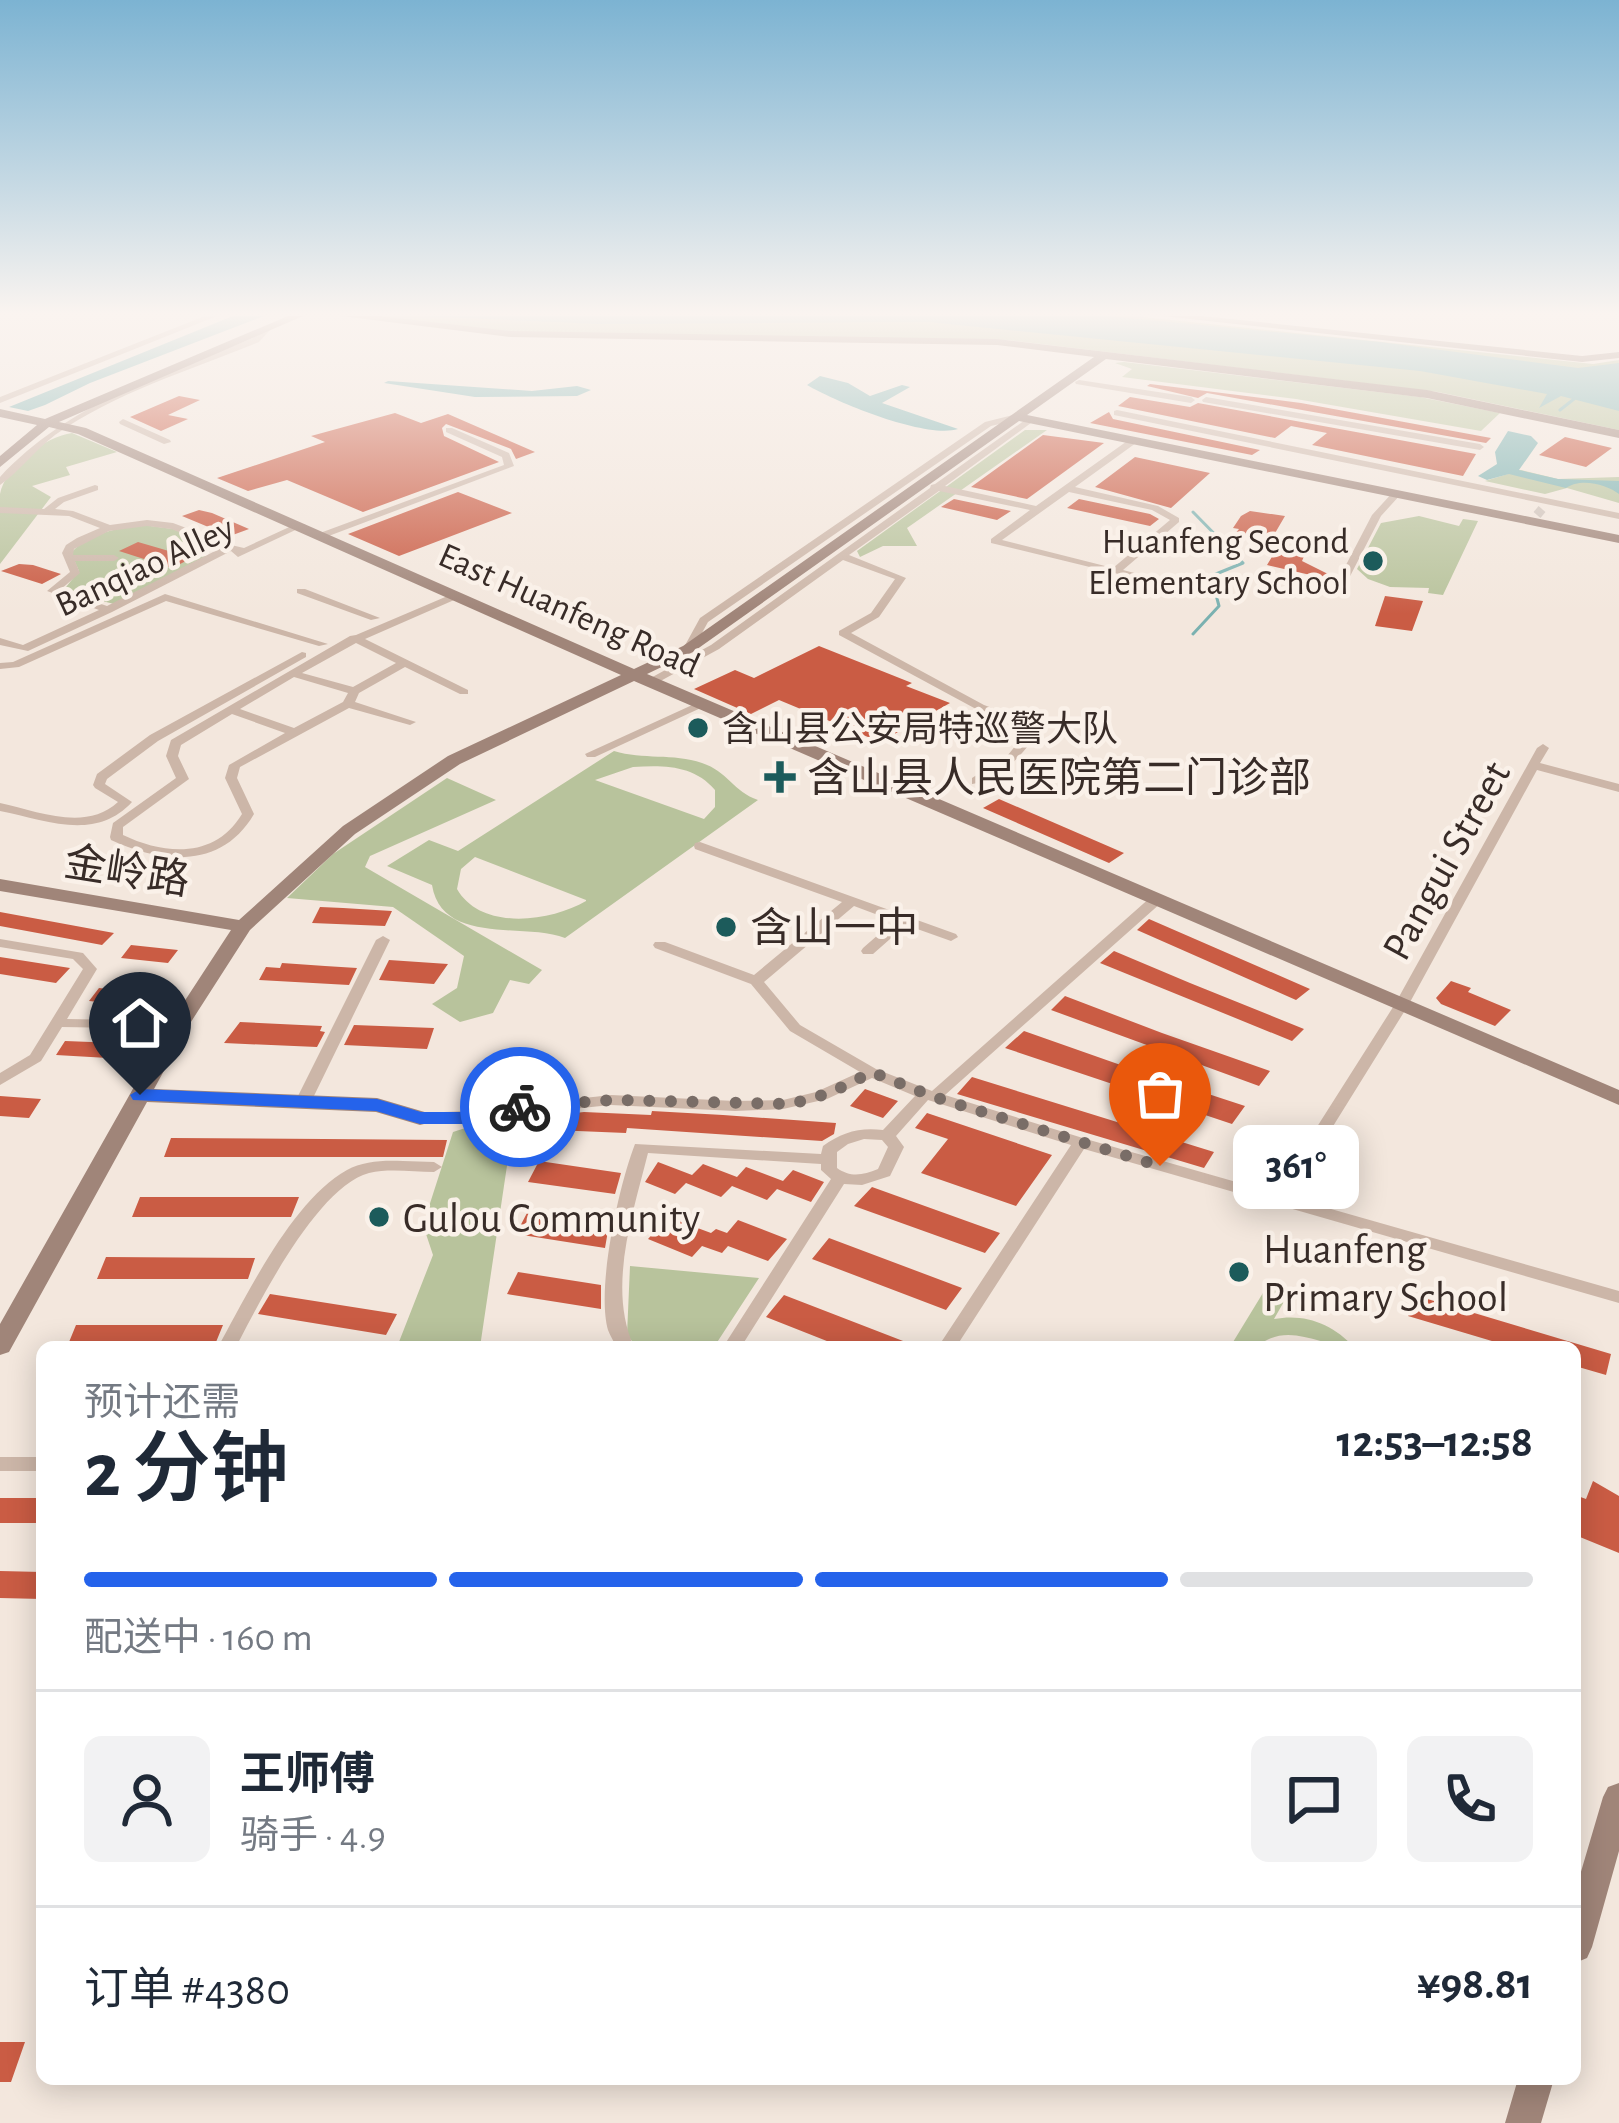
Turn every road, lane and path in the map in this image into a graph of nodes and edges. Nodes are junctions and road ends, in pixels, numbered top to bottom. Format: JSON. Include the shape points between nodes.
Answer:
{"nodes":[{"id":1,"x":10,"y":415,"type":"edge"},
{"id":2,"x":74,"y":415,"type":"edge"},
{"id":3,"x":1028,"y":415,"type":"edge"},
{"id":4,"x":1128,"y":415,"type":"edge"},
{"id":5,"x":1182,"y":415,"type":"edge"},
{"id":6,"x":1284,"y":415,"type":"edge"},
{"id":7,"x":1528,"y":415,"type":"edge"},
{"id":8,"x":1024,"y":418,"type":"junction"},
{"id":9,"x":123,"y":422,"type":"dead end"},
{"id":10,"x":54,"y":424,"type":"junction"},
{"id":11,"x":1172,"y":424,"type":"junction"},
{"id":12,"x":449,"y":430,"type":"dead end"},
{"id":13,"x":1619,"y":434,"type":"edge"},
{"id":14,"x":1309,"y":439,"type":"dead end"},
{"id":15,"x":1133,"y":441,"type":"junction"},
{"id":16,"x":979,"y":443,"type":"dead end"},
{"id":17,"x":1480,"y":447,"type":"dead end"},
{"id":18,"x":1296,"y":450,"type":"junction"},
{"id":19,"x":132,"y":453,"type":"junction"},
{"id":20,"x":0,"y":463,"type":"edge"},
{"id":21,"x":1263,"y":467,"type":"junction"},
{"id":22,"x":1281,"y":471,"type":"junction"},
{"id":23,"x":0,"y":482,"type":"edge"},
{"id":24,"x":929,"y":486,"type":"junction"},
{"id":25,"x":95,"y":488,"type":"dead end"},
{"id":26,"x":1065,"y":488,"type":"junction"},
{"id":27,"x":1396,"y":494,"type":"junction"},
{"id":28,"x":1036,"y":509,"type":"junction"},
{"id":29,"x":0,"y":510,"type":"edge"},
{"id":30,"x":48,"y":510,"type":"junction"},
{"id":31,"x":1540,"y":512,"type":"junction"},
{"id":32,"x":1619,"y":516,"type":"edge"},
{"id":33,"x":301,"y":525,"type":"junction"},
{"id":34,"x":109,"y":528,"type":"junction"},
{"id":35,"x":323,"y":535,"type":"junction"},
{"id":36,"x":1619,"y":539,"type":"edge"},
{"id":37,"x":228,"y":550,"type":"junction"},
{"id":38,"x":247,"y":550,"type":"junction"},
{"id":39,"x":826,"y":552,"type":"junction"},
{"id":40,"x":68,"y":558,"type":"junction"},
{"id":41,"x":114,"y":558,"type":"dead end"},
{"id":42,"x":1117,"y":570,"type":"junction"},
{"id":43,"x":1340,"y":586,"type":"dead end"},
{"id":44,"x":1180,"y":588,"type":"dead end"},
{"id":45,"x":301,"y":591,"type":"dead end"},
{"id":46,"x":452,"y":592,"type":"junction"},
{"id":47,"x":108,"y":610,"type":"junction"},
{"id":48,"x":375,"y":618,"type":"junction"},
{"id":49,"x":354,"y":638,"type":"junction"},
{"id":50,"x":0,"y":641,"type":"edge"},
{"id":51,"x":322,"y":644,"type":"junction"},
{"id":52,"x":14,"y":660,"type":"dead end"},
{"id":53,"x":404,"y":663,"type":"junction"},
{"id":54,"x":0,"y":666,"type":"edge"},
{"id":55,"x":291,"y":673,"type":"junction"},
{"id":56,"x":630,"y":673,"type":"junction"},
{"id":57,"x":651,"y":682,"type":"junction"},
{"id":58,"x":464,"y":692,"type":"dead end"},
{"id":59,"x":351,"y":698,"type":"junction"},
{"id":60,"x":701,"y":704,"type":"junction"},
{"id":61,"x":230,"y":710,"type":"junction"},
{"id":62,"x":410,"y":722,"type":"dead end"},
{"id":63,"x":294,"y":732,"type":"junction"},
{"id":64,"x":1544,"y":748,"type":"dead end"},
{"id":65,"x":591,"y":754,"type":"dead end"},
{"id":66,"x":1536,"y":766,"type":"junction"},
{"id":67,"x":976,"y":781,"type":"dead end"},
{"id":68,"x":1619,"y":788,"type":"edge"},
{"id":69,"x":0,"y":807,"type":"edge"},
{"id":70,"x":700,"y":846,"type":"dead end"},
{"id":71,"x":0,"y":886,"type":"edge"},
{"id":72,"x":1157,"y":899,"type":"junction"},
{"id":73,"x":852,"y":901,"type":"junction"},
{"id":74,"x":904,"y":920,"type":"junction"},
{"id":75,"x":243,"y":926,"type":"junction"},
{"id":76,"x":951,"y":937,"type":"dead end"},
{"id":77,"x":383,"y":940,"type":"dead end"},
{"id":78,"x":0,"y":943,"type":"edge"},
{"id":79,"x":660,"y":945,"type":"dead end"},
{"id":80,"x":868,"y":951,"type":"dead end"},
{"id":81,"x":756,"y":981,"type":"junction"},
{"id":82,"x":1402,"y":1004,"type":"junction"},
{"id":83,"x":57,"y":1023,"type":"junction"},
{"id":84,"x":178,"y":1025,"type":"junction"},
{"id":85,"x":872,"y":1072,"type":"junction"},
{"id":86,"x":0,"y":1080,"type":"edge"},
{"id":87,"x":140,"y":1095,"type":"junction"},
{"id":88,"x":930,"y":1095,"type":"junction"},
{"id":89,"x":1619,"y":1098,"type":"edge"},
{"id":90,"x":303,"y":1102,"type":"junction"},
{"id":91,"x":420,"y":1118,"type":"joint"},
{"id":92,"x":887,"y":1136,"type":"junction"},
{"id":93,"x":1080,"y":1143,"type":"junction"},
{"id":94,"x":827,"y":1159,"type":"junction"},
{"id":95,"x":434,"y":1167,"type":"dead end"},
{"id":96,"x":839,"y":1179,"type":"junction"},
{"id":97,"x":1279,"y":1200,"type":"junction"},
{"id":98,"x":1619,"y":1297,"type":"edge"},
{"id":99,"x":230,"y":1341,"type":"edge"},
{"id":100,"x":622,"y":1341,"type":"edge"},
{"id":101,"x":736,"y":1341,"type":"edge"},
{"id":102,"x":950,"y":1341,"type":"edge"},
{"id":103,"x":0,"y":1346,"type":"edge"},
{"id":104,"x":0,"y":1464,"type":"edge"},
{"id":105,"x":36,"y":1464,"type":"edge"},
{"id":106,"x":1619,"y":1797,"type":"edge"},
{"id":107,"x":1581,"y":1927,"type":"edge"},
{"id":108,"x":1534,"y":2085,"type":"edge"},
{"id":109,"x":1523,"y":2123,"type":"edge"}],
"edges":[{"from":1,"to":10,"type":"main road","name":"East Huanfeng Road"},
{"from":2,"to":10,"type":"main road"},
{"from":3,"to":8,"type":"main road"},
{"from":4,"to":11,"type":"street"},
{"from":5,"to":11,"type":"street"},
{"from":6,"to":17,"type":"street"},
{"from":7,"to":13,"type":"main road"},
{"from":8,"to":15,"type":"main road"},
{"from":8,"to":16,"type":"main road"},
{"from":8,"to":24,"type":"main road"},
{"from":8,"to":39,"type":"street","via":[[988,424]]},
{"from":9,"to":19,"type":"street","via":[[167,442]]},
{"from":10,"to":19,"type":"main road","name":"East Huanfeng Road"},
{"from":10,"to":20,"type":"main road"},
{"from":10,"to":23,"type":"street"},
{"from":11,"to":18,"type":"street"},
{"from":12,"to":35,"type":"street","via":[[506,454],[509,466]]},
{"from":14,"to":18,"type":"street"},
{"from":15,"to":21,"type":"main road"},
{"from":15,"to":26,"type":"street"},
{"from":18,"to":21,"type":"street"},
{"from":18,"to":22,"type":"street"},
{"from":18,"to":31,"type":"street"},
{"from":19,"to":33,"type":"main road","name":"East Huanfeng Road"},
{"from":21,"to":22,"type":"main road"},
{"from":22,"to":27,"type":"main road"},
{"from":24,"to":28,"type":"street"},
{"from":24,"to":39,"type":"main road"},
{"from":25,"to":30,"type":"street"},
{"from":26,"to":28,"type":"street"},
{"from":26,"to":42,"type":"street","via":[[1176,520]]},
{"from":27,"to":31,"type":"main road"},
{"from":27,"to":43,"type":"street"},
{"from":28,"to":42,"type":"street","via":[[994,541]]},
{"from":29,"to":30,"type":"street"},
{"from":30,"to":34,"type":"street"},
{"from":31,"to":32,"type":"street"},
{"from":31,"to":36,"type":"main road"},
{"from":33,"to":35,"type":"main road","name":"East Huanfeng Road"},
{"from":33,"to":38,"type":"street","name":"Banqiao Alley"},
{"from":34,"to":37,"type":"street","via":[[171,526]]},
{"from":34,"to":40,"type":"street","via":[[75,542]]},
{"from":35,"to":46,"type":"main road","name":"East Huanfeng Road"},
{"from":37,"to":38,"type":"street"},
{"from":37,"to":47,"type":"street"},
{"from":38,"to":52,"type":"street","name":"Banqiao Alley"},
{"from":39,"to":56,"type":"main road","via":[[688,649]]},
{"from":39,"to":57,"type":"street","via":[[708,652]]},
{"from":39,"to":67,"type":"street","via":[[901,578],[875,615],[843,633],[934,671],[980,707],[1036,728],[1012,758]]},
{"from":40,"to":41,"type":"street"},
{"from":40,"to":47,"type":"street","via":[[74,576],[52,591]]},
{"from":42,"to":44,"type":"street"},
{"from":45,"to":48,"type":"street"},
{"from":46,"to":48,"type":"street"},
{"from":46,"to":49,"type":"street"},
{"from":46,"to":56,"type":"main road","name":"East Huanfeng Road"},
{"from":47,"to":50,"type":"street","via":[[24,649]]},
{"from":48,"to":51,"type":"street"},
{"from":49,"to":53,"type":"street"},
{"from":49,"to":55,"type":"street"},
{"from":51,"to":54,"type":"street","via":[[165,597]]},
{"from":51,"to":69,"type":"street","via":[[154,738],[101,777],[99,785],[126,802],[107,820]]},
{"from":53,"to":58,"type":"street"},
{"from":53,"to":59,"type":"street"},
{"from":55,"to":59,"type":"street"},
{"from":55,"to":61,"type":"street"},
{"from":56,"to":57,"type":"main road","name":"East Huanfeng Road"},
{"from":56,"to":75,"type":"main road","via":[[413,784]]},
{"from":57,"to":60,"type":"main road","name":"East Huanfeng Road"},
{"from":59,"to":62,"type":"street"},
{"from":59,"to":63,"type":"street"},
{"from":60,"to":65,"type":"street"},
{"from":60,"to":72,"type":"main road","name":"East Huanfeng Road"},
{"from":61,"to":63,"type":"street"},
{"from":61,"to":63,"type":"street","via":[[175,743],[182,779],[117,826],[119,840],[190,853],[228,842],[248,814],[230,771]]},
{"from":64,"to":66,"type":"street","name":"Pangui Street"},
{"from":66,"to":68,"type":"street"},
{"from":66,"to":82,"type":"street","name":"Pangui Street"},
{"from":70,"to":73,"type":"street"},
{"from":71,"to":75,"type":"main road","name":"金岭路"},
{"from":72,"to":82,"type":"main road","name":"East Huanfeng Road"},
{"from":72,"to":88,"type":"street"},
{"from":73,"to":74,"type":"street"},
{"from":73,"to":81,"type":"street"},
{"from":74,"to":76,"type":"street"},
{"from":74,"to":80,"type":"street"},
{"from":75,"to":84,"type":"main road"},
{"from":77,"to":90,"type":"street"},
{"from":78,"to":83,"type":"street","via":[[88,962]]},
{"from":79,"to":81,"type":"street"},
{"from":81,"to":85,"type":"street","via":[[795,1028]]},
{"from":82,"to":89,"type":"main road","name":"East Huanfeng Road"},
{"from":82,"to":97,"type":"street","name":"Pangui Street"},
{"from":83,"to":84,"type":"street"},
{"from":83,"to":86,"type":"street","via":[[36,1058]]},
{"from":84,"to":87,"type":"main road"},
{"from":85,"to":88,"type":"street"},
{"from":85,"to":91,"type":"street","via":[[791,1104],[612,1100]]},
{"from":87,"to":90,"type":"main road"},
{"from":87,"to":103,"type":"main road"},
{"from":88,"to":92,"type":"street"},
{"from":88,"to":93,"type":"street"},
{"from":90,"to":91,"type":"main road","via":[[377,1105]]},
{"from":92,"to":94,"type":"street","via":[[855,1134]]},
{"from":92,"to":96,"type":"street","via":[[896,1147],[884,1172]]},
{"from":93,"to":97,"type":"street"},
{"from":93,"to":102,"type":"street"},
{"from":94,"to":96,"type":"street"},
{"from":94,"to":100,"type":"street","via":[[640,1148],[615,1282],[614,1324]]},
{"from":95,"to":99,"type":"street","via":[[380,1166],[334,1189],[282,1252]]},
{"from":96,"to":101,"type":"street"},
{"from":97,"to":98,"type":"street"},
{"from":104,"to":105,"type":"street"},
{"from":106,"to":107,"type":"main road"},
{"from":108,"to":109,"type":"main road"}]}
